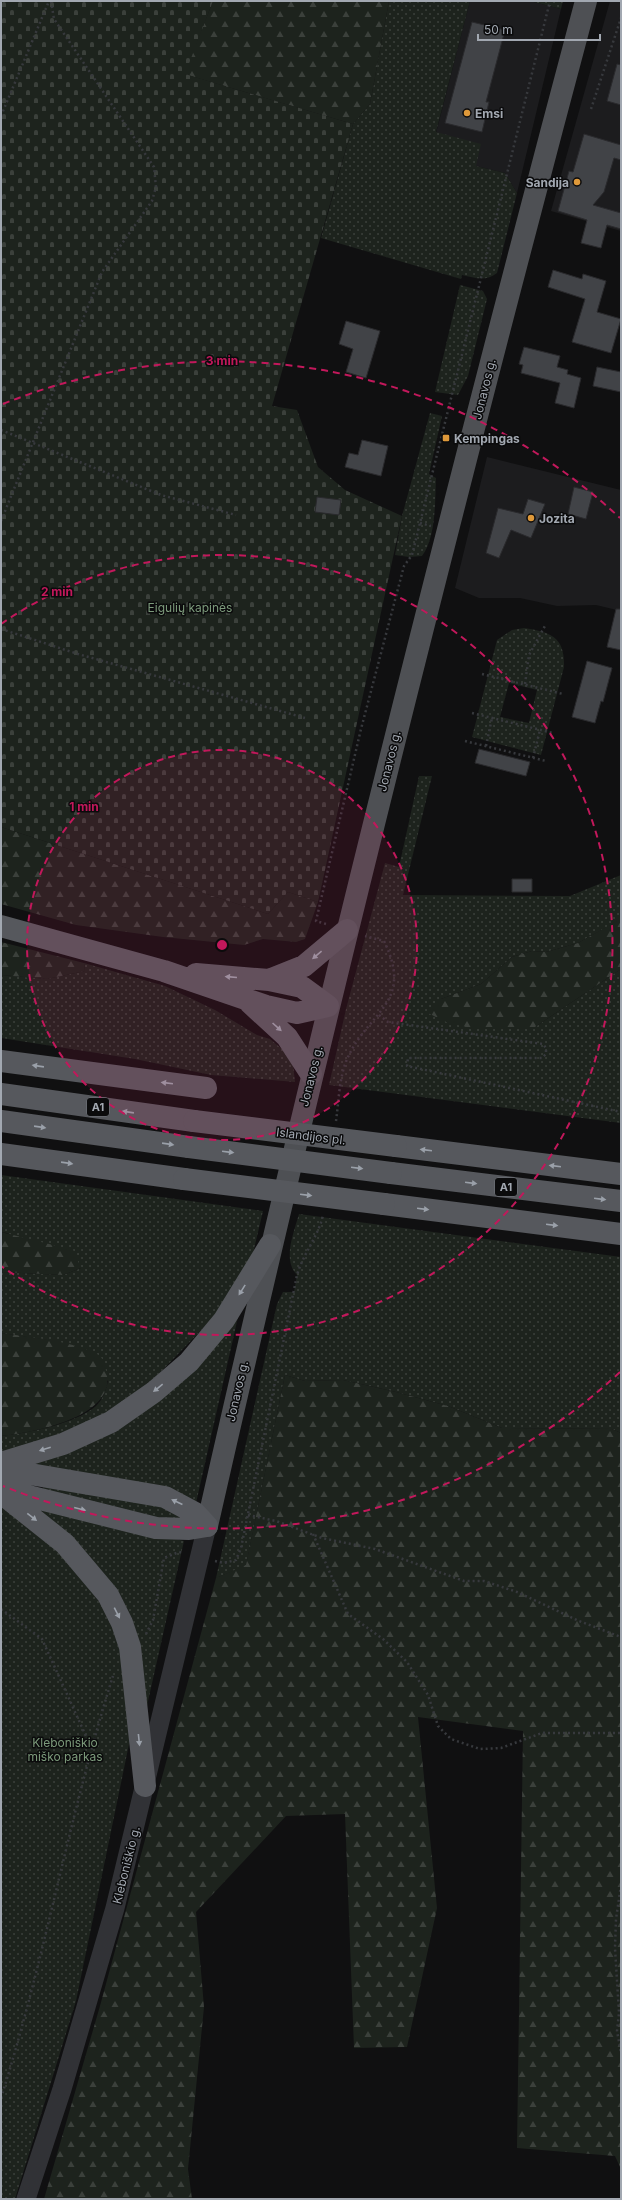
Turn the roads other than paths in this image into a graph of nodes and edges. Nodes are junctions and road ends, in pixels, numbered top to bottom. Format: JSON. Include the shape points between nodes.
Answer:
{"nodes":[{"id":1,"x":586,"y":1,"type":"edge"},
{"id":2,"x":1,"y":926,"type":"edge"},
{"id":3,"x":347,"y":930,"type":"junction"},
{"id":4,"x":164,"y":971,"type":"junction"},
{"id":5,"x":270,"y":980,"type":"junction"},
{"id":6,"x":248,"y":1001,"type":"junction"},
{"id":7,"x":328,"y":1006,"type":"junction"},
{"id":8,"x":1,"y":1061,"type":"edge"},
{"id":9,"x":311,"y":1074,"type":"junction"},
{"id":10,"x":206,"y":1088,"type":"dead end"},
{"id":11,"x":1,"y":1094,"type":"edge"},
{"id":12,"x":1,"y":1122,"type":"edge"},
{"id":13,"x":1,"y":1154,"type":"edge"},
{"id":14,"x":621,"y":1174,"type":"edge"},
{"id":15,"x":621,"y":1201,"type":"edge"},
{"id":16,"x":621,"y":1234,"type":"edge"},
{"id":17,"x":270,"y":1246,"type":"junction"},
{"id":18,"x":1,"y":1463,"type":"edge"},
{"id":19,"x":1,"y":1469,"type":"edge"},
{"id":20,"x":1,"y":1490,"type":"edge"},
{"id":21,"x":1,"y":1493,"type":"edge"},
{"id":22,"x":207,"y":1526,"type":"junction"},
{"id":23,"x":145,"y":1786,"type":"junction"},
{"id":24,"x":26,"y":2199,"type":"edge"}],
"edges":[{"from":1,"to":3,"type":"main road","name":"Jonavos g.","via":[[430,599]]},
{"from":2,"to":4,"type":"highway"},
{"from":3,"to":5,"type":"highway","one_way":true,"via":[[304,966]]},
{"from":3,"to":7,"type":"main road","name":"Jonavos g."},
{"from":5,"to":4,"type":"highway","one_way":true},
{"from":4,"to":6,"type":"highway"},
{"from":5,"to":7,"type":"highway","via":[[302,987]]},
{"from":6,"to":7,"type":"highway","via":[[297,1013]]},
{"from":6,"to":9,"type":"highway","one_way":true,"via":[[287,1037]]},
{"from":7,"to":9,"type":"main road","name":"Jonavos g."},
{"from":10,"to":8,"type":"highway","one_way":true},
{"from":9,"to":17,"type":"main road","name":"Jonavos g."},
{"from":14,"to":11,"type":"highway","name":"Islandijos pl.","number":"A1","one_way":true,"bridge":true,"via":[[194,1121]]},
{"from":12,"to":15,"type":"highway","number":"A1","one_way":true,"bridge":true},
{"from":13,"to":16,"type":"highway","one_way":true,"bridge":true},
{"from":17,"to":18,"type":"highway","one_way":true,"via":[[224,1320],[189,1362],[154,1392],[111,1422],[63,1444]]},
{"from":17,"to":22,"type":"main road","name":"Jonavos g."},
{"from":22,"to":19,"type":"highway","one_way":true,"via":[[195,1513],[165,1497]]},
{"from":20,"to":22,"type":"highway","one_way":true,"via":[[156,1528],[189,1529]]},
{"from":21,"to":23,"type":"highway","one_way":true,"via":[[65,1544],[108,1595],[122,1623],[130,1647]]},
{"from":22,"to":23,"type":"street","name":"Kleboniškio g."},
{"from":23,"to":24,"type":"street","name":"Kleboniškio g.","via":[[116,1908]]}]}
